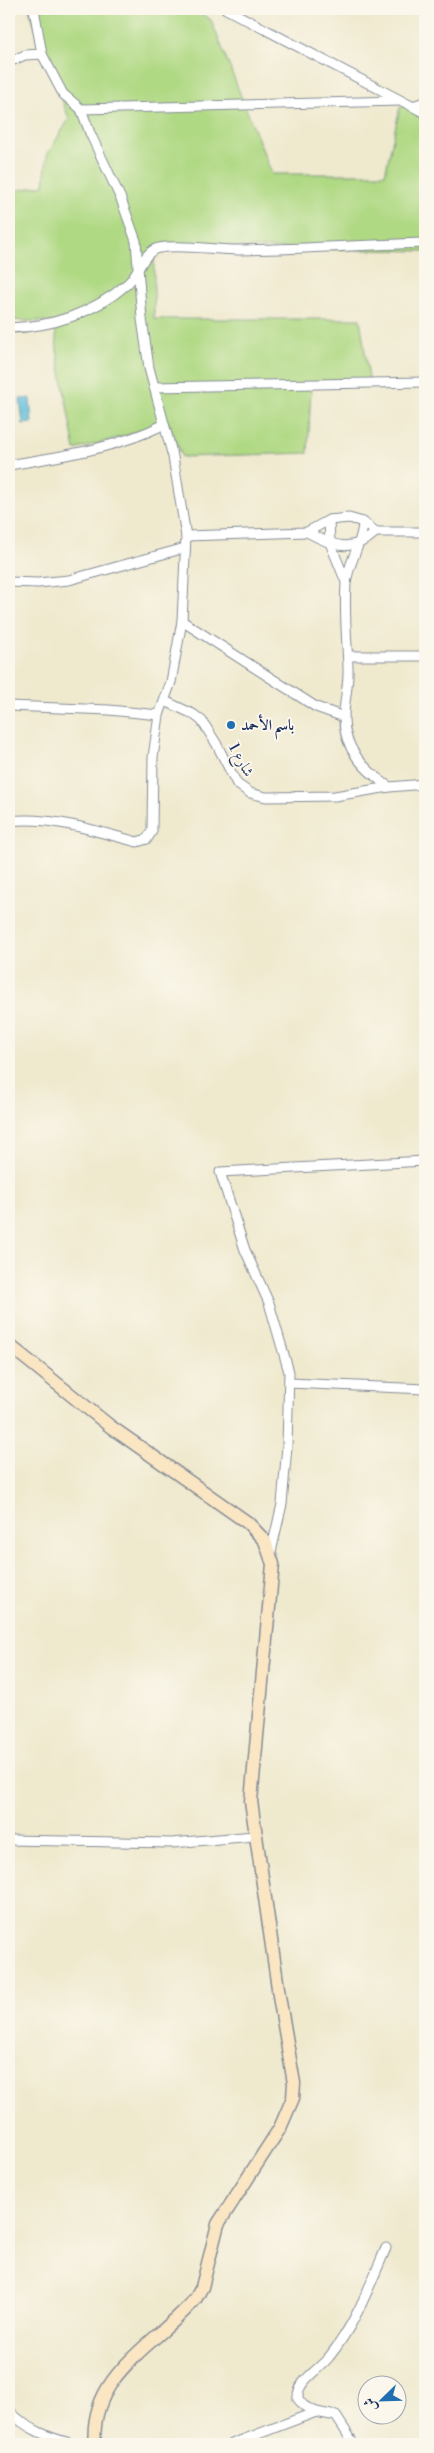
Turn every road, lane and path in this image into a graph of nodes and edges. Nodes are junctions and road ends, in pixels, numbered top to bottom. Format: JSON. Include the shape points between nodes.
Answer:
{"nodes":[{"id":1,"x":34,"y":9,"type":"edge"},
{"id":2,"x":226,"y":9,"type":"edge"},
{"id":3,"x":42,"y":54,"type":"junction"},
{"id":4,"x":9,"y":62,"type":"edge"},
{"id":5,"x":401,"y":101,"type":"junction"},
{"id":6,"x":425,"y":102,"type":"edge"},
{"id":7,"x":412,"y":106,"type":"junction"},
{"id":8,"x":80,"y":109,"type":"junction"},
{"id":9,"x":425,"y":113,"type":"edge"},
{"id":10,"x":425,"y":243,"type":"edge"},
{"id":11,"x":139,"y":270,"type":"junction"},
{"id":12,"x":9,"y":328,"type":"edge"},
{"id":13,"x":425,"y":382,"type":"edge"},
{"id":14,"x":154,"y":387,"type":"junction"},
{"id":15,"x":163,"y":425,"type":"junction"},
{"id":16,"x":9,"y":464,"type":"edge"},
{"id":17,"x":329,"y":520,"type":"junction"},
{"id":18,"x":363,"y":522,"type":"junction"},
{"id":19,"x":307,"y":532,"type":"junction"},
{"id":20,"x":376,"y":532,"type":"junction"},
{"id":21,"x":425,"y":532,"type":"edge"},
{"id":22,"x":186,"y":536,"type":"junction"},
{"id":23,"x":330,"y":543,"type":"junction"},
{"id":24,"x":358,"y":546,"type":"junction"},
{"id":25,"x":185,"y":548,"type":"junction"},
{"id":26,"x":9,"y":582,"type":"edge"},
{"id":27,"x":346,"y":582,"type":"junction"},
{"id":28,"x":182,"y":621,"type":"junction"},
{"id":29,"x":348,"y":656,"type":"junction"},
{"id":30,"x":425,"y":656,"type":"edge"},
{"id":31,"x":165,"y":701,"type":"junction"},
{"id":32,"x":9,"y":706,"type":"edge"},
{"id":33,"x":159,"y":715,"type":"junction"},
{"id":34,"x":344,"y":717,"type":"junction"},
{"id":35,"x":425,"y":784,"type":"edge"},
{"id":36,"x":389,"y":787,"type":"junction"},
{"id":37,"x":9,"y":821,"type":"edge"},
{"id":38,"x":425,"y":1161,"type":"edge"},
{"id":39,"x":9,"y":1345,"type":"edge"},
{"id":40,"x":289,"y":1383,"type":"junction"},
{"id":41,"x":425,"y":1389,"type":"edge"},
{"id":42,"x":271,"y":1552,"type":"junction"},
{"id":43,"x":254,"y":1836,"type":"junction"},
{"id":44,"x":9,"y":1840,"type":"edge"},
{"id":45,"x":386,"y":2248,"type":"dead end"},
{"id":46,"x":9,"y":2410,"type":"edge"},
{"id":47,"x":316,"y":2412,"type":"junction"},
{"id":48,"x":76,"y":2444,"type":"edge"},
{"id":49,"x":94,"y":2444,"type":"edge"},
{"id":50,"x":232,"y":2444,"type":"edge"},
{"id":51,"x":354,"y":2444,"type":"edge"}],
"edges":[{"from":1,"to":3,"type":"street"},
{"from":2,"to":5,"type":"street"},
{"from":3,"to":4,"type":"street","via":[[25,55]]},
{"from":3,"to":8,"type":"street","via":[[63,94]]},
{"from":5,"to":7,"type":"street"},
{"from":5,"to":8,"type":"street"},
{"from":6,"to":7,"type":"street"},
{"from":7,"to":9,"type":"street"},
{"from":8,"to":11,"type":"street","via":[[121,199],[136,241]]},
{"from":10,"to":11,"type":"street","via":[[238,250],[158,248],[146,257]]},
{"from":11,"to":12,"type":"street","via":[[128,284],[88,310],[51,324]]},
{"from":11,"to":14,"type":"street","via":[[142,319]]},
{"from":13,"to":14,"type":"street"},
{"from":14,"to":15,"type":"street"},
{"from":15,"to":16,"type":"street","via":[[141,436],[96,450]]},
{"from":15,"to":22,"type":"street","via":[[174,465]]},
{"from":17,"to":18,"type":"street","via":[[349,518]]},
{"from":17,"to":19,"type":"street"},
{"from":17,"to":23,"type":"street"},
{"from":18,"to":20,"type":"street"},
{"from":18,"to":24,"type":"street"},
{"from":19,"to":22,"type":"street"},
{"from":19,"to":23,"type":"street"},
{"from":20,"to":21,"type":"street"},
{"from":20,"to":24,"type":"street"},
{"from":22,"to":25,"type":"street"},
{"from":23,"to":24,"type":"street"},
{"from":23,"to":27,"type":"street"},
{"from":24,"to":27,"type":"street"},
{"from":25,"to":26,"type":"street","via":[[69,580]]},
{"from":25,"to":28,"type":"street"},
{"from":27,"to":29,"type":"street"},
{"from":28,"to":31,"type":"street"},
{"from":28,"to":34,"type":"street","via":[[316,707]]},
{"from":29,"to":30,"type":"street"},
{"from":29,"to":34,"type":"street"},
{"from":31,"to":33,"type":"street"},
{"from":31,"to":36,"type":"street","name":"شارع 1","via":[[202,721],[237,784],[250,793],[266,797],[335,796]]},
{"from":32,"to":33,"type":"street"},
{"from":33,"to":37,"type":"street","via":[[151,835],[147,839],[137,842],[76,825]]},
{"from":34,"to":36,"type":"street","via":[[346,736],[362,766]]},
{"from":35,"to":36,"type":"street"},
{"from":38,"to":40,"type":"street","via":[[220,1172],[234,1219],[268,1303],[289,1372]]},
{"from":39,"to":42,"type":"street","via":[[111,1427],[248,1523],[261,1534]]},
{"from":40,"to":41,"type":"street"},
{"from":40,"to":42,"type":"street","via":[[282,1504]]},
{"from":42,"to":43,"type":"street","via":[[272,1581],[251,1802]]},
{"from":43,"to":44,"type":"street","via":[[172,1843]]},
{"from":43,"to":49,"type":"street","via":[[294,2083],[293,2098],[280,2128],[218,2224],[202,2287],[196,2298],[120,2370],[98,2415]]},
{"from":45,"to":47,"type":"street","via":[[358,2312],[331,2356],[300,2386],[298,2399]]},
{"from":46,"to":48,"type":"street","via":[[16,2418],[59,2441]]},
{"from":47,"to":50,"type":"street"},
{"from":47,"to":51,"type":"street","via":[[336,2416]]}]}
